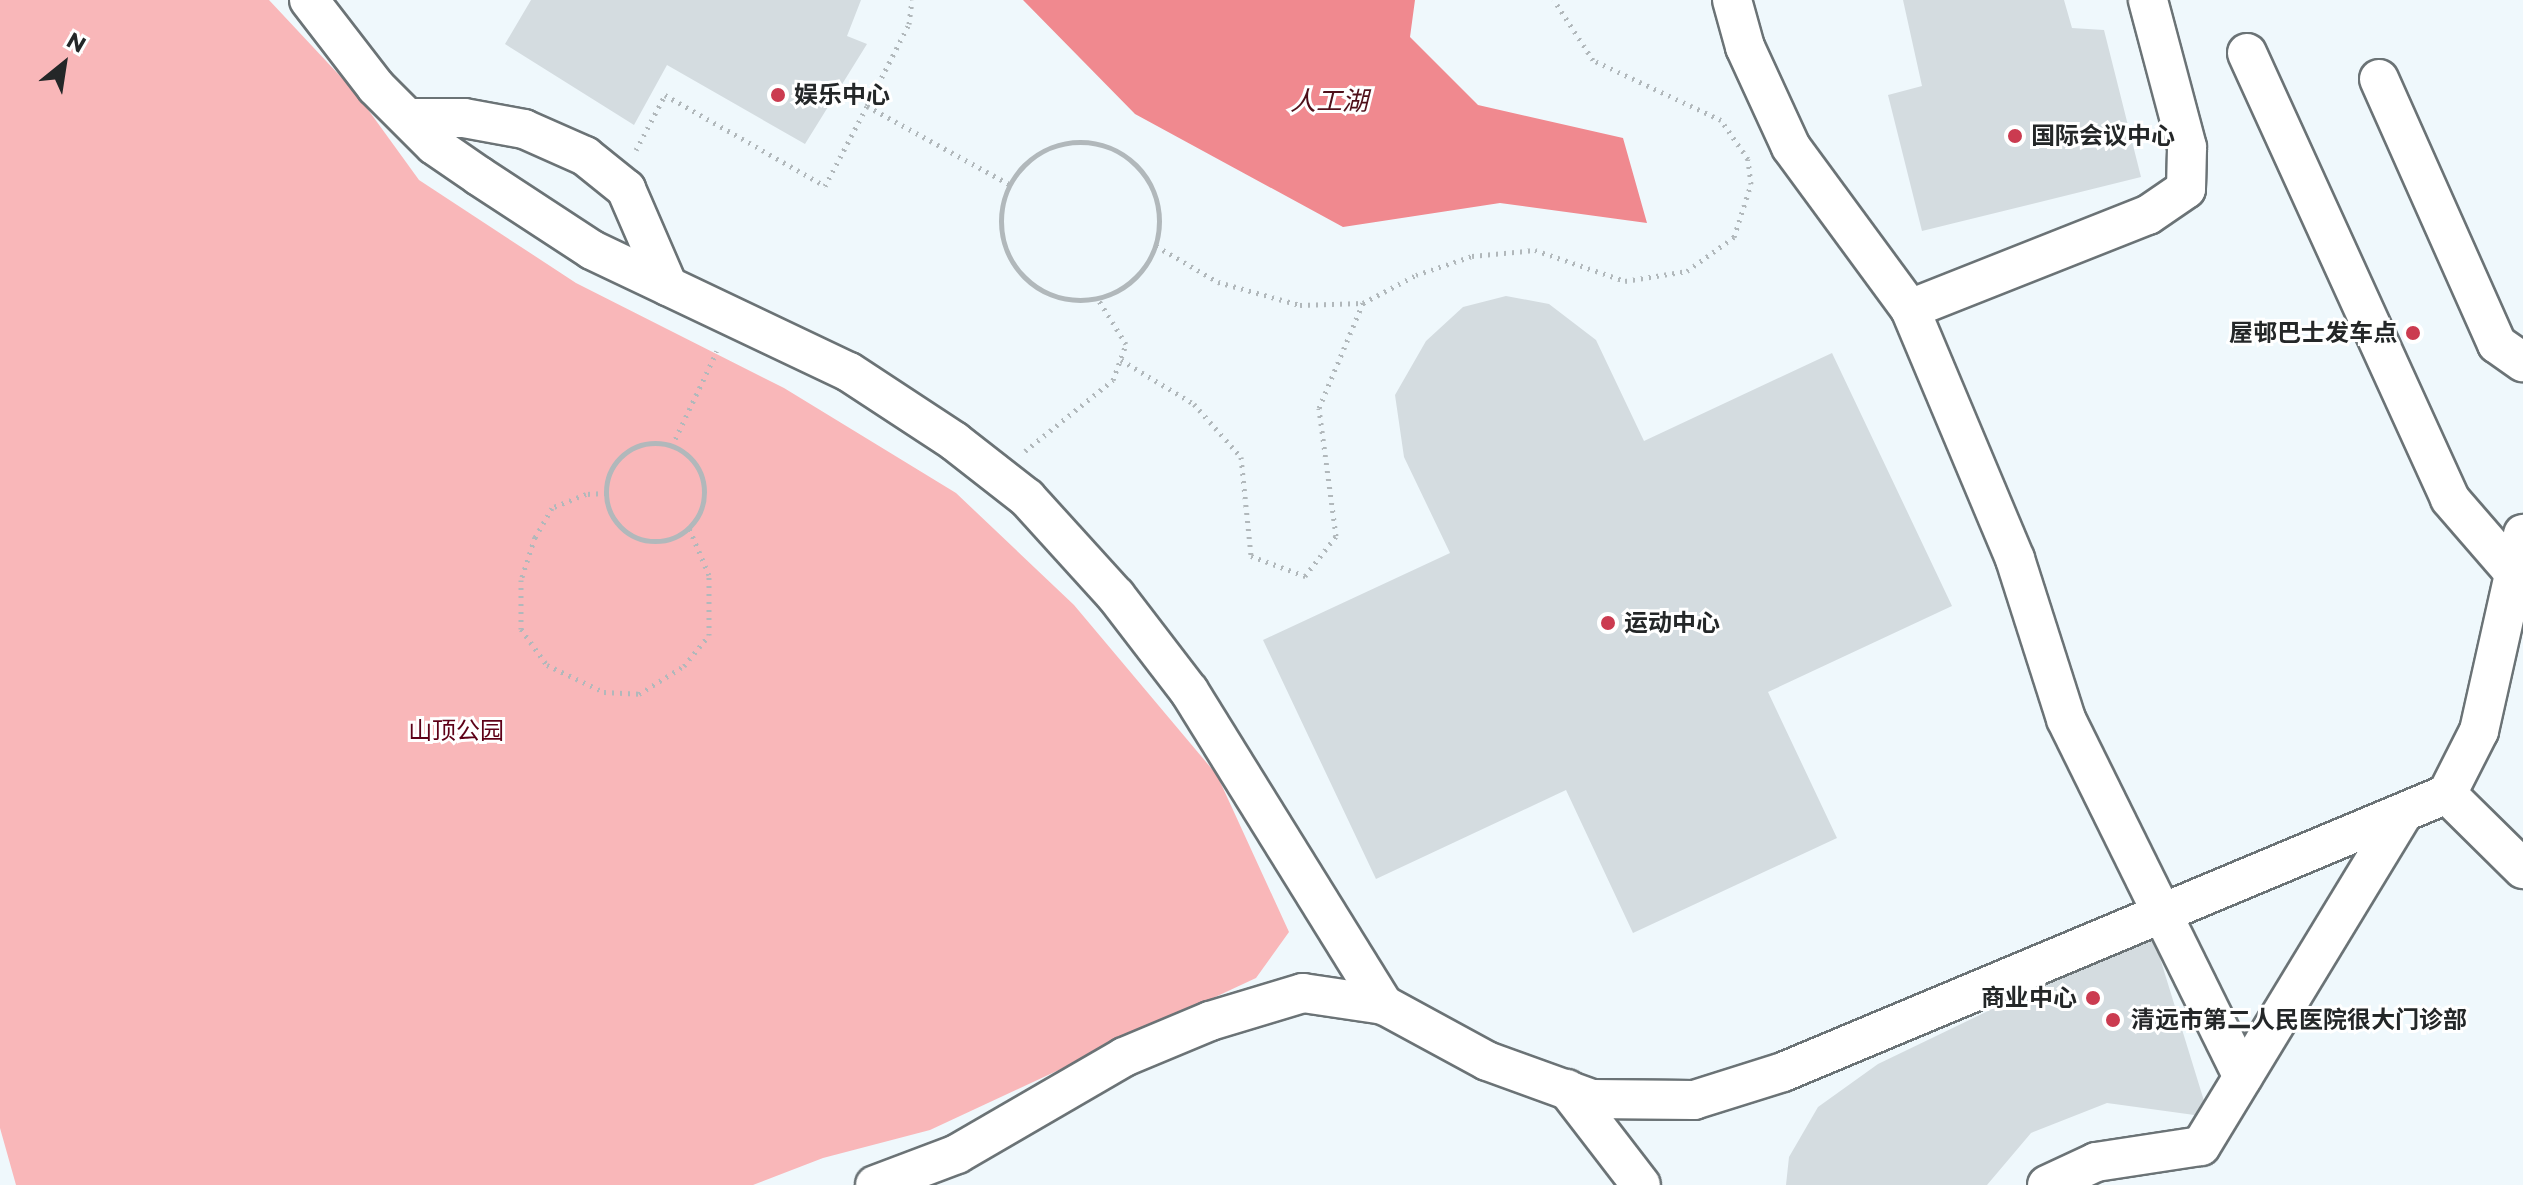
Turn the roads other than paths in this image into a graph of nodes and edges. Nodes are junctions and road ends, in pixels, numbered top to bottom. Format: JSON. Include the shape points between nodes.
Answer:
{"nodes":[{"id":1,"x":309,"y":0,"type":"edge"},
{"id":2,"x":1732,"y":0,"type":"edge"},
{"id":3,"x":2148,"y":0,"type":"edge"},
{"id":4,"x":2247,"y":53,"type":"dead end"},
{"id":5,"x":2379,"y":79,"type":"dead end"},
{"id":6,"x":408,"y":118,"type":"junction"},
{"id":7,"x":668,"y":286,"type":"junction"},
{"id":8,"x":1910,"y":309,"type":"junction"},
{"id":9,"x":2523,"y":362,"type":"edge"},
{"id":10,"x":2523,"y":534,"type":"edge"},
{"id":11,"x":2514,"y":573,"type":"junction"},
{"id":12,"x":2447,"y":794,"type":"junction"},
{"id":13,"x":2402,"y":816,"type":"junction"},
{"id":14,"x":2523,"y":869,"type":"edge"},
{"id":15,"x":2165,"y":912,"type":"junction"},
{"id":16,"x":1384,"y":1005,"type":"junction"},
{"id":17,"x":2243,"y":1077,"type":"junction"},
{"id":18,"x":1567,"y":1089,"type":"junction"},
{"id":19,"x":875,"y":1185,"type":"edge"},
{"id":20,"x":1641,"y":1185,"type":"edge"},
{"id":21,"x":2047,"y":1185,"type":"edge"}],
"edges":[{"from":1,"to":6,"type":"street","via":[[376,87]]},
{"from":2,"to":8,"type":"street","via":[[1745,47],[1791,147]]},
{"from":3,"to":8,"type":"street","via":[[2187,147],[2186,189],[2148,215]]},
{"from":4,"to":11,"type":"street","via":[[2450,499]]},
{"from":5,"to":9,"type":"street","via":[[2497,344]]},
{"from":6,"to":7,"type":"street","via":[[434,145],[592,250]]},
{"from":6,"to":7,"type":"street","via":[[464,118],[524,129],[585,156],[626,189]]},
{"from":7,"to":16,"type":"street","via":[[849,372],[1027,498],[1116,596],[1189,691]]},
{"from":8,"to":15,"type":"street","via":[[2015,559],[2066,719]]},
{"from":10,"to":11,"type":"street"},
{"from":11,"to":12,"type":"street","via":[[2479,731]]},
{"from":12,"to":13,"type":"street"},
{"from":12,"to":14,"type":"street"},
{"from":13,"to":15,"type":"street"},
{"from":13,"to":17,"type":"street"},
{"from":15,"to":17,"type":"street"},
{"from":15,"to":18,"type":"street","via":[[1783,1072],[1694,1100],[1592,1099]]},
{"from":16,"to":18,"type":"street","via":[[1487,1061]]},
{"from":16,"to":19,"type":"street","via":[[1303,993],[1210,1021],[1124,1057],[957,1154]]},
{"from":17,"to":21,"type":"street","via":[[2201,1146],[2096,1162]]},
{"from":18,"to":20,"type":"street"}]}
